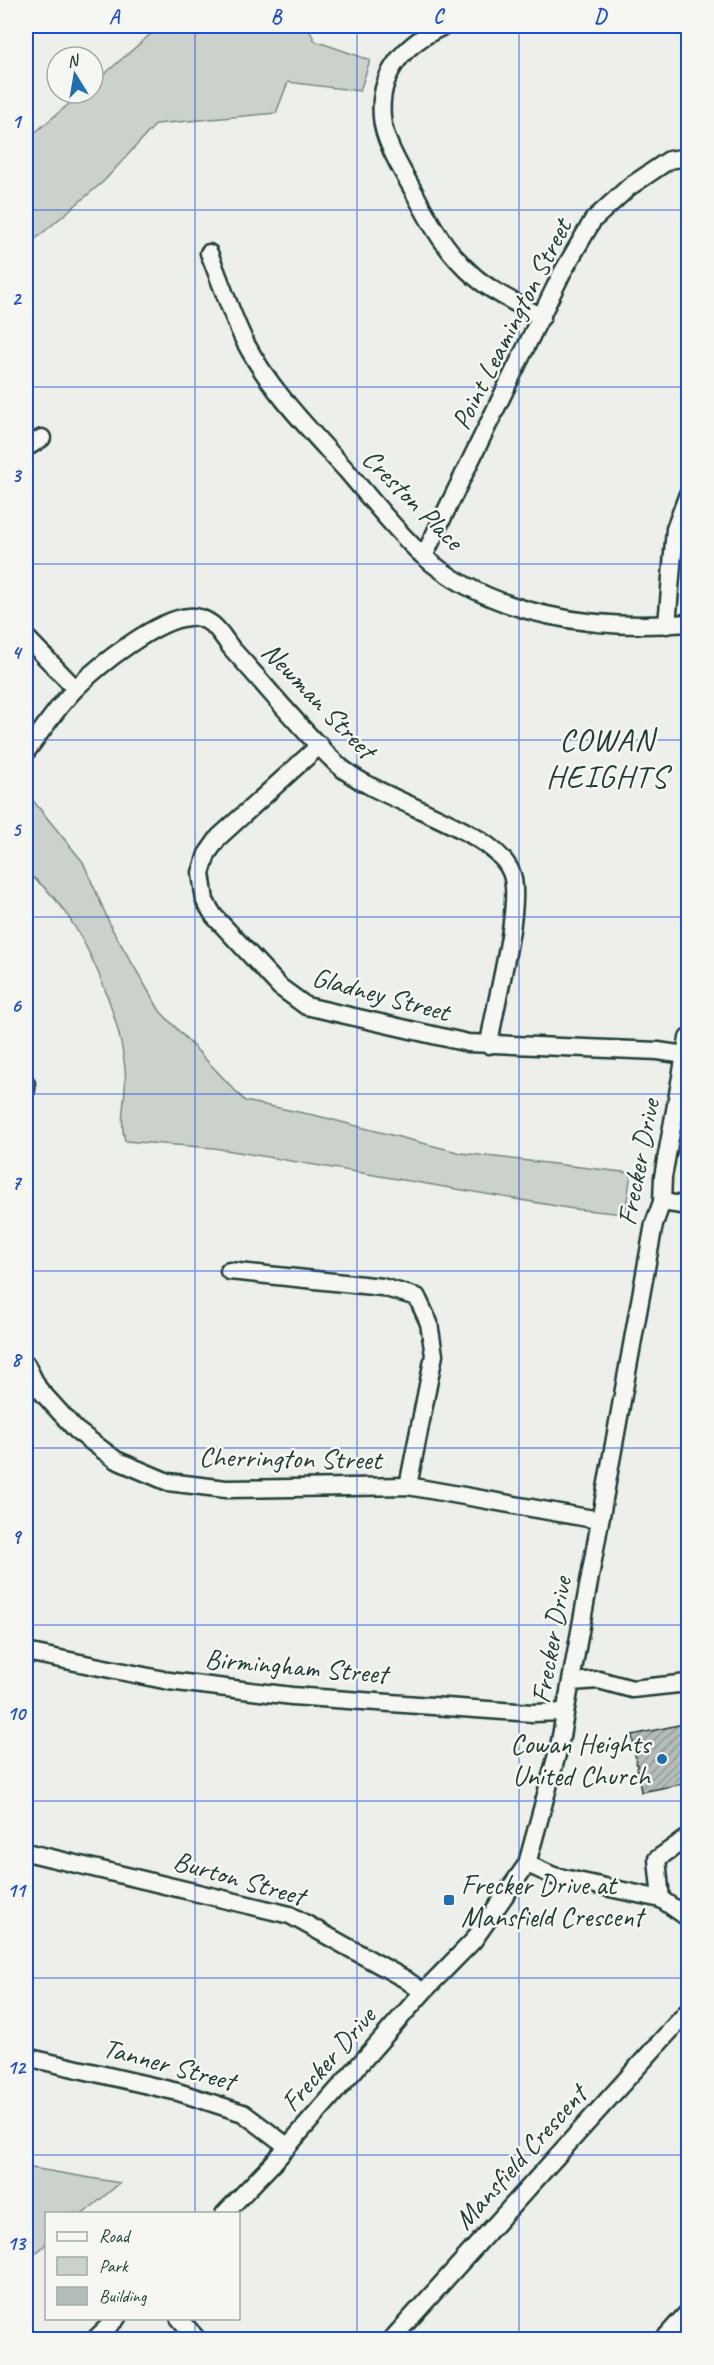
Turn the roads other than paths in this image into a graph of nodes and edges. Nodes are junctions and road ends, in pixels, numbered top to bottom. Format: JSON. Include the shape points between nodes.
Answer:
{"nodes":[{"id":1,"x":444,"y":26,"type":"edge"},
{"id":2,"x":688,"y":157,"type":"edge"},
{"id":3,"x":209,"y":253,"type":"dead end"},
{"id":4,"x":542,"y":317,"type":"junction"},
{"id":5,"x":42,"y":438,"type":"dead end"},
{"id":6,"x":26,"y":448,"type":"edge"},
{"id":7,"x":688,"y":494,"type":"edge"},
{"id":8,"x":424,"y":556,"type":"junction"},
{"id":9,"x":688,"y":623,"type":"edge"},
{"id":10,"x":667,"y":625,"type":"junction"},
{"id":11,"x":26,"y":637,"type":"edge"},
{"id":12,"x":75,"y":688,"type":"junction"},
{"id":13,"x":320,"y":745,"type":"junction"},
{"id":14,"x":26,"y":752,"type":"edge"},
{"id":15,"x":688,"y":1038,"type":"edge"},
{"id":16,"x":489,"y":1045,"type":"junction"},
{"id":17,"x":685,"y":1055,"type":"junction"},
{"id":18,"x":26,"y":1084,"type":"edge"},
{"id":19,"x":26,"y":1090,"type":"edge"},
{"id":20,"x":662,"y":1202,"type":"junction"},
{"id":21,"x":688,"y":1206,"type":"edge"},
{"id":22,"x":229,"y":1271,"type":"dead end"},
{"id":23,"x":26,"y":1364,"type":"edge"},
{"id":24,"x":408,"y":1486,"type":"junction"},
{"id":25,"x":600,"y":1520,"type":"junction"},
{"id":26,"x":26,"y":1652,"type":"edge"},
{"id":27,"x":571,"y":1682,"type":"junction"},
{"id":28,"x":688,"y":1683,"type":"edge"},
{"id":29,"x":565,"y":1712,"type":"junction"},
{"id":30,"x":688,"y":1838,"type":"edge"},
{"id":31,"x":26,"y":1852,"type":"edge"},
{"id":32,"x":527,"y":1864,"type":"junction"},
{"id":33,"x":661,"y":1899,"type":"junction"},
{"id":34,"x":688,"y":1918,"type":"edge"},
{"id":35,"x":423,"y":1992,"type":"junction"},
{"id":36,"x":688,"y":2011,"type":"edge"},
{"id":37,"x":26,"y":2057,"type":"edge"},
{"id":38,"x":287,"y":2146,"type":"junction"},
{"id":39,"x":226,"y":2212,"type":"edge"},
{"id":40,"x":688,"y":2312,"type":"edge"},
{"id":41,"x":116,"y":2320,"type":"edge"},
{"id":42,"x":180,"y":2320,"type":"edge"},
{"id":43,"x":94,"y":2340,"type":"edge"},
{"id":44,"x":198,"y":2340,"type":"edge"},
{"id":45,"x":391,"y":2340,"type":"edge"},
{"id":46,"x":663,"y":2340,"type":"edge"}],
"edges":[{"from":1,"to":4,"type":"street","via":[[401,53],[383,87],[381,118],[397,160],[439,239],[476,278]]},
{"from":2,"to":4,"type":"street","name":"Point Leamington Street","via":[[669,160],[629,187],[594,220],[562,273]]},
{"from":3,"to":8,"type":"street","name":"Creston Place","via":[[245,342],[284,400]]},
{"from":4,"to":8,"type":"street","name":"Point Leamington Street"},
{"from":5,"to":6,"type":"street"},
{"from":7,"to":10,"type":"street","via":[[675,529]]},
{"from":8,"to":10,"type":"street","name":"Creston Place","via":[[459,581],[517,608],[579,623]]},
{"from":9,"to":10,"type":"street","name":"Creston Place"},
{"from":11,"to":12,"type":"street"},
{"from":12,"to":13,"type":"street","name":"Newman Street","via":[[141,635],[176,618],[192,616],[212,623]]},
{"from":12,"to":14,"type":"street","name":"Newman Street"},
{"from":13,"to":16,"type":"street","name":"Newman Street","via":[[360,782],[482,840],[505,859],[514,880],[515,902]]},
{"from":13,"to":16,"type":"street","name":"Gladney Street","via":[[212,844],[201,882],[210,909],[280,987],[306,1006],[416,1033]]},
{"from":15,"to":17,"type":"street","name":"Frecker Drive"},
{"from":16,"to":17,"type":"street","name":"Gladney Street"},
{"from":17,"to":20,"type":"street","name":"Frecker Drive"},
{"from":18,"to":19,"type":"street"},
{"from":20,"to":21,"type":"street"},
{"from":20,"to":25,"type":"street","name":"Frecker Drive","via":[[654,1224]]},
{"from":22,"to":24,"type":"street","via":[[382,1287],[417,1296],[429,1323],[434,1356]]},
{"from":23,"to":24,"type":"street","name":"Cherrington Street","via":[[38,1388],[76,1430],[116,1460],[168,1482],[226,1489]]},
{"from":24,"to":25,"type":"street","name":"Cherrington Street"},
{"from":25,"to":27,"type":"street","name":"Frecker Drive"},
{"from":26,"to":29,"type":"street","name":"Birmingham Street","via":[[169,1681],[292,1696]]},
{"from":27,"to":28,"type":"street","via":[[599,1680],[632,1689]]},
{"from":27,"to":29,"type":"street","name":"Frecker Drive"},
{"from":29,"to":32,"type":"street","name":"Frecker Drive"},
{"from":30,"to":33,"type":"street","via":[[657,1859]]},
{"from":31,"to":35,"type":"street","name":"Burton Street","via":[[290,1915]]},
{"from":32,"to":33,"type":"street","via":[[555,1876]]},
{"from":32,"to":35,"type":"street","name":"Frecker Drive","via":[[473,1941]]},
{"from":33,"to":34,"type":"street"},
{"from":35,"to":38,"type":"street","name":"Frecker Drive"},
{"from":36,"to":45,"type":"street","name":"Mansfield Crescent"},
{"from":37,"to":38,"type":"street","name":"Tanner Street","via":[[178,2092],[243,2113]]},
{"from":38,"to":39,"type":"street","name":"Frecker Drive"},
{"from":40,"to":46,"type":"street"},
{"from":41,"to":43,"type":"street"},
{"from":42,"to":44,"type":"street"}]}
